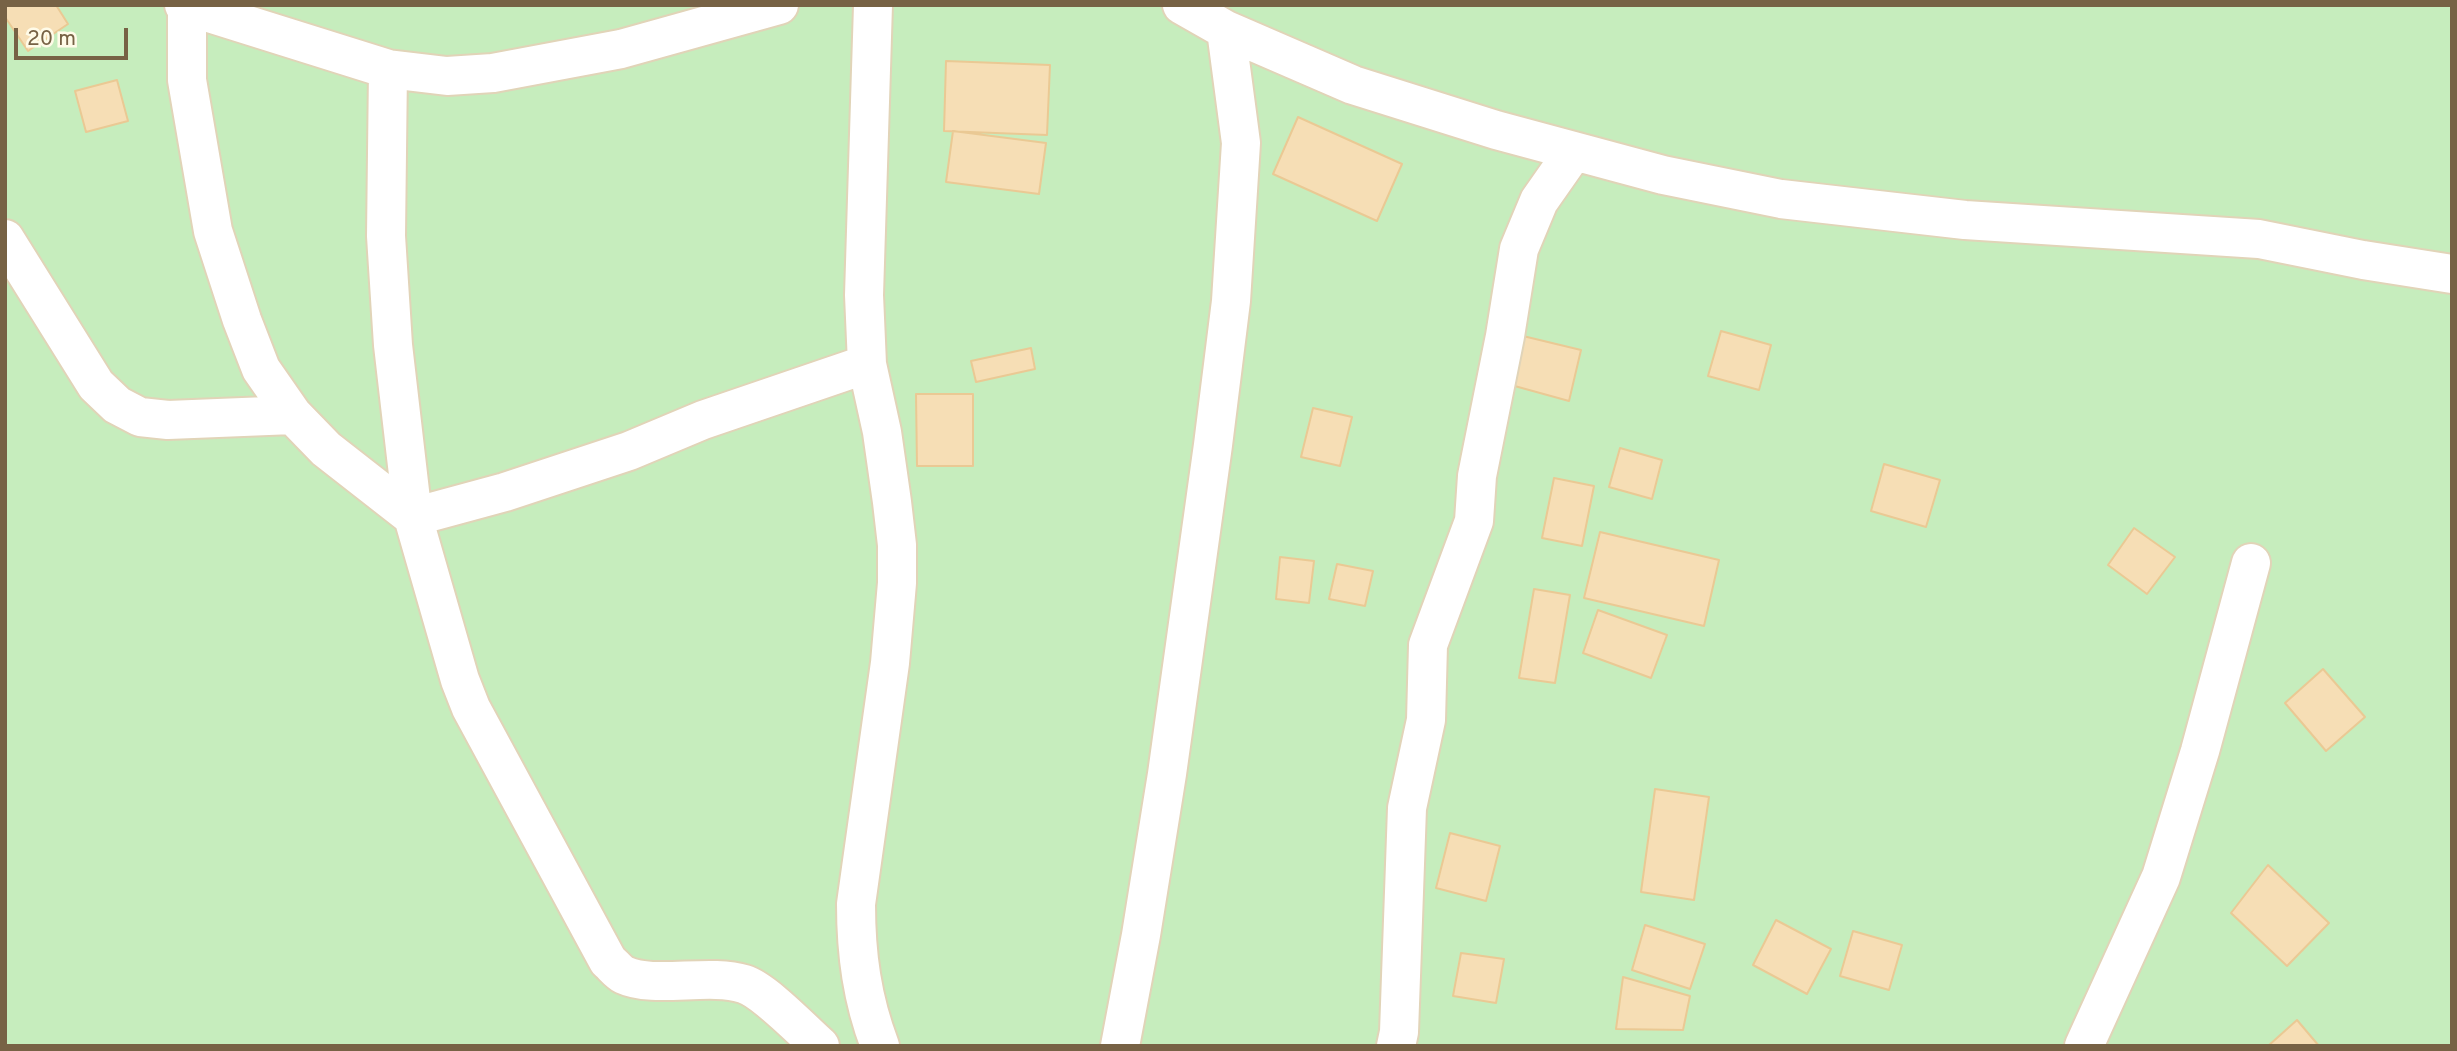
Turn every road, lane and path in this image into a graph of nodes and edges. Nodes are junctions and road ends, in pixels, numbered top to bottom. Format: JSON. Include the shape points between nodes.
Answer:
{"nodes":[{"id":1,"x":779,"y":5,"type":"edge"},
{"id":2,"x":873,"y":5,"type":"edge"},
{"id":3,"x":1182,"y":5,"type":"edge"},
{"id":4,"x":185,"y":6,"type":"edge"},
{"id":5,"x":1226,"y":30,"type":"junction"},
{"id":6,"x":388,"y":69,"type":"junction"},
{"id":7,"x":1574,"y":151,"type":"junction"},
{"id":8,"x":5,"y":239,"type":"edge"},
{"id":9,"x":2452,"y":274,"type":"edge"},
{"id":10,"x":867,"y":364,"type":"junction"},
{"id":11,"x":292,"y":415,"type":"junction"},
{"id":12,"x":412,"y":517,"type":"junction"},
{"id":13,"x":2250,"y":563,"type":"dead end"},
{"id":14,"x":820,"y":1046,"type":"edge"},
{"id":15,"x":880,"y":1046,"type":"edge"},
{"id":16,"x":1120,"y":1046,"type":"edge"},
{"id":17,"x":1396,"y":1046,"type":"edge"},
{"id":18,"x":2084,"y":1046,"type":"edge"}],
"edges":[{"from":1,"to":6,"type":"street","via":[[549,64],[447,76]]},
{"from":2,"to":10,"type":"street","via":[[864,295]]},
{"from":3,"to":5,"type":"street"},
{"from":4,"to":6,"type":"street"},
{"from":4,"to":11,"type":"street","via":[[187,80],[213,231],[261,369]]},
{"from":5,"to":7,"type":"street","via":[[1353,85]]},
{"from":5,"to":16,"type":"street","via":[[1241,143],[1231,301],[1167,774]]},
{"from":6,"to":12,"type":"street","via":[[386,236]]},
{"from":7,"to":9,"type":"street","via":[[1782,199],[1965,220],[2259,239]]},
{"from":7,"to":17,"type":"street","via":[[1539,201],[1519,249],[1477,476],[1474,521],[1427,645],[1426,720],[1406,808]]},
{"from":8,"to":11,"type":"street","via":[[96,385],[117,405],[140,417],[168,420]]},
{"from":10,"to":12,"type":"street","via":[[727,411],[629,451]]},
{"from":10,"to":15,"type":"street","via":[[882,432],[897,545],[890,663],[856,904],[860,979]]},
{"from":11,"to":12,"type":"street","via":[[358,477]]},
{"from":12,"to":14,"type":"street","via":[[471,708],[608,961],[622,975],[641,980],[746,984]]},
{"from":13,"to":18,"type":"street","via":[[2161,877]]}]}
